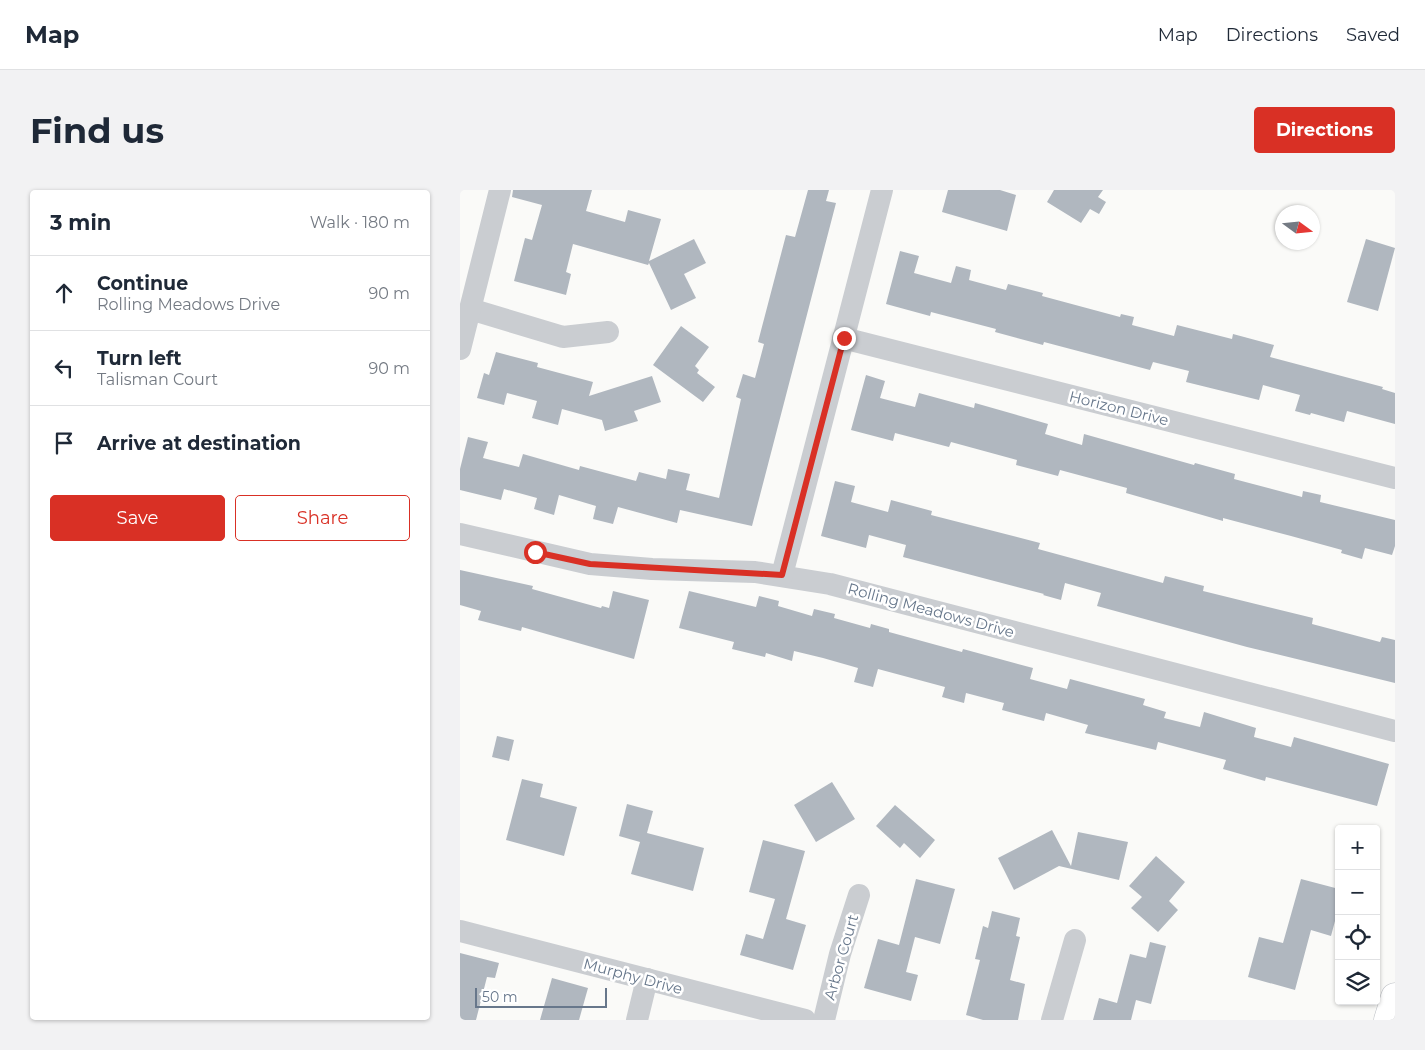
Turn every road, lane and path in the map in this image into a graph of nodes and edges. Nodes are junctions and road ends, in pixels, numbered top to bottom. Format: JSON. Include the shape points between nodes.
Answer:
{"nodes":[{"id":1,"x":500,"y":190,"type":"edge"},
{"id":2,"x":882,"y":190,"type":"edge"},
{"id":3,"x":470,"y":309,"type":"junction"},
{"id":4,"x":608,"y":332,"type":"dead end"},
{"id":5,"x":844,"y":338,"type":"junction"},
{"id":6,"x":460,"y":349,"type":"edge"},
{"id":7,"x":1395,"y":478,"type":"edge"},
{"id":8,"x":460,"y":534,"type":"edge"},
{"id":9,"x":782,"y":575,"type":"junction"},
{"id":10,"x":1395,"y":731,"type":"edge"},
{"id":11,"x":859,"y":895,"type":"dead end"},
{"id":12,"x":460,"y":931,"type":"edge"},
{"id":13,"x":1075,"y":940,"type":"dead end"},
{"id":14,"x":647,"y":980,"type":"junction"},
{"id":15,"x":1395,"y":997,"type":"edge"},
{"id":16,"x":637,"y":1020,"type":"edge"},
{"id":17,"x":805,"y":1020,"type":"edge"},
{"id":18,"x":824,"y":1020,"type":"edge"},
{"id":19,"x":1052,"y":1020,"type":"edge"},
{"id":20,"x":1388,"y":1020,"type":"edge"}],
"edges":[{"from":1,"to":3,"type":"street"},
{"from":2,"to":5,"type":"street"},
{"from":3,"to":4,"type":"street","via":[[564,337]]},
{"from":3,"to":6,"type":"street"},
{"from":5,"to":7,"type":"street","name":"Horizon Drive"},
{"from":5,"to":9,"type":"street"},
{"from":8,"to":9,"type":"street","name":"Rolling Meadows Drive","via":[[590,564]]},
{"from":9,"to":10,"type":"street","name":"Rolling Meadows Drive","via":[[830,584]]},
{"from":11,"to":18,"type":"street","name":"Arbor Court"},
{"from":12,"to":14,"type":"street","name":"Murphy Drive"},
{"from":13,"to":19,"type":"street"},
{"from":14,"to":16,"type":"street"},
{"from":14,"to":17,"type":"street","name":"Murphy Drive"},
{"from":15,"to":20,"type":"main road"}]}
